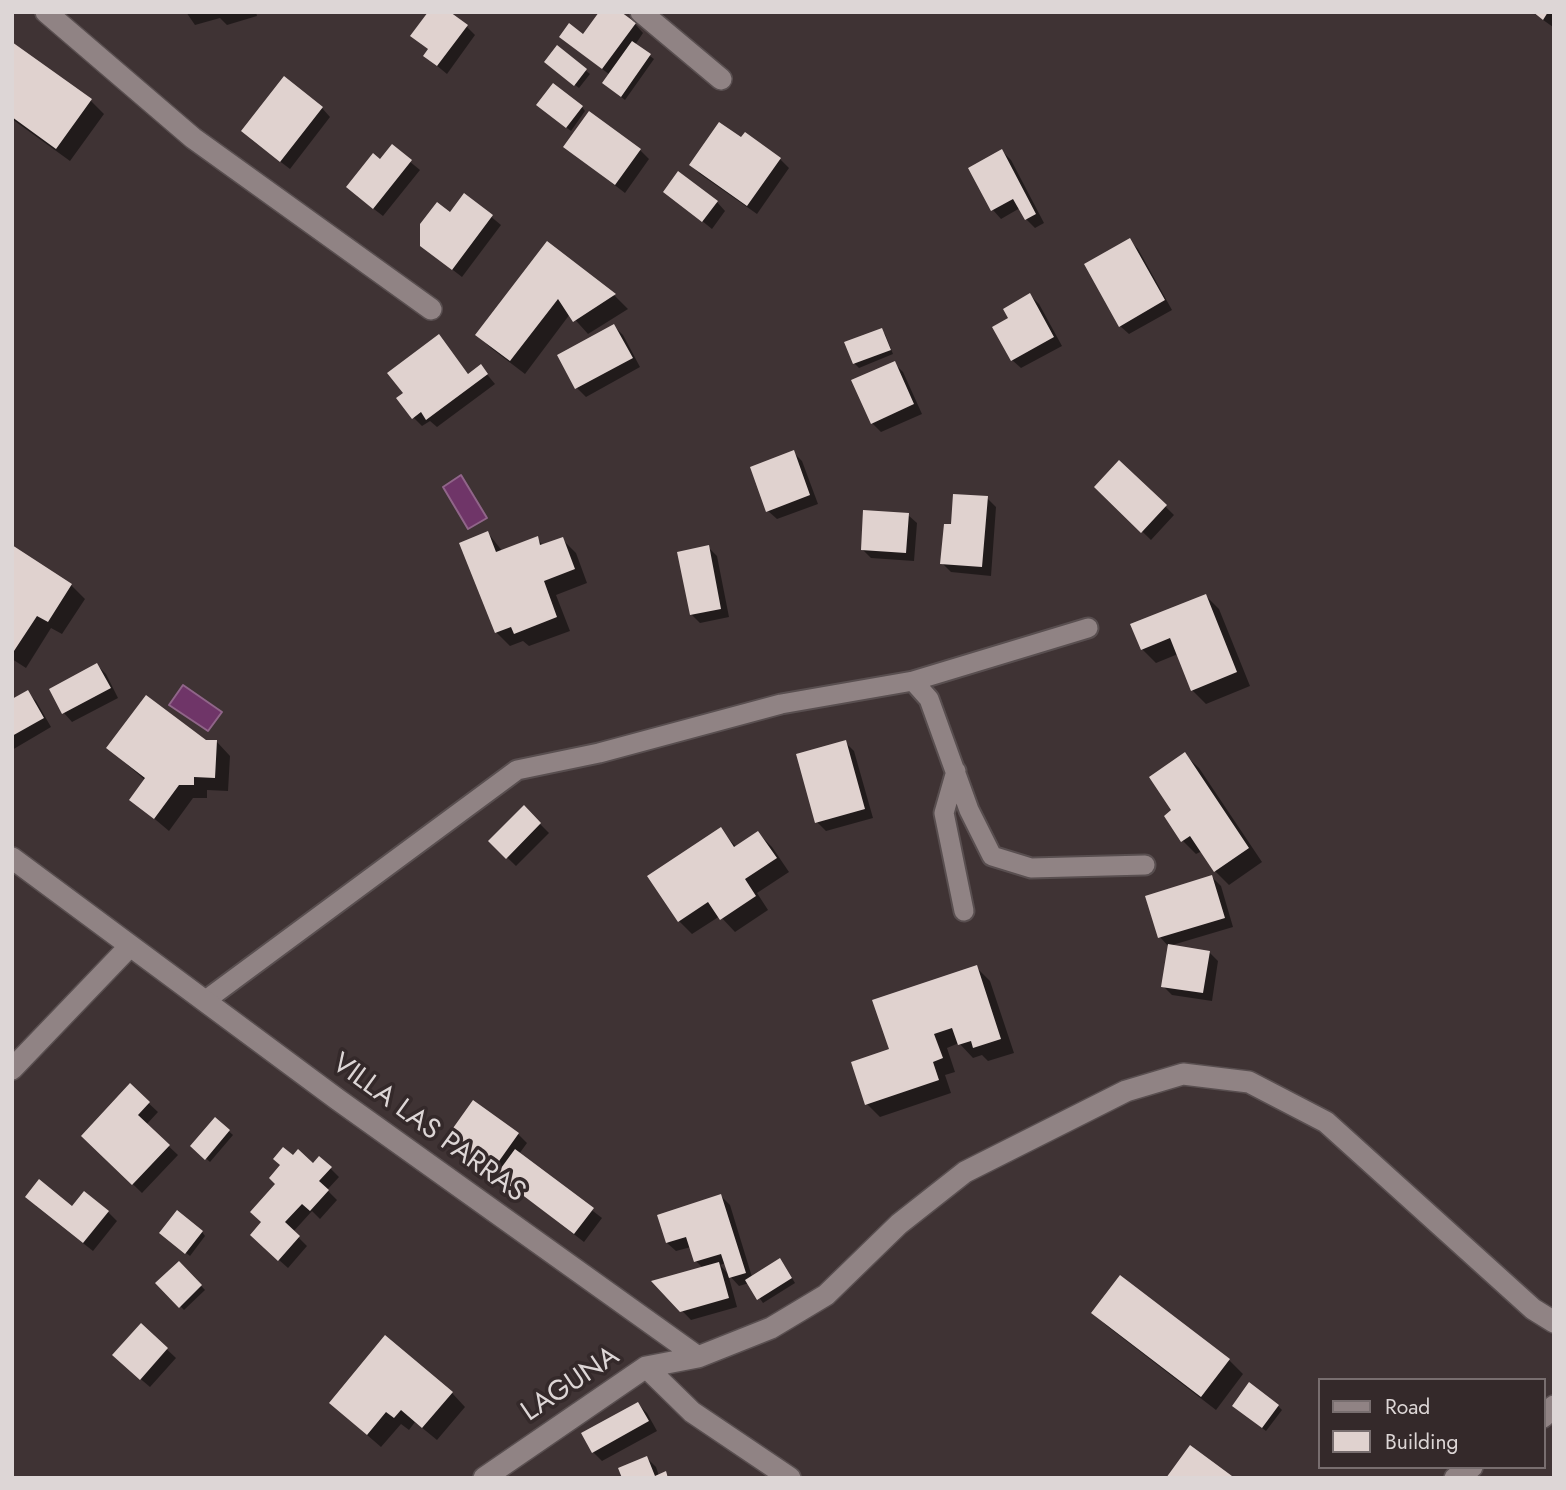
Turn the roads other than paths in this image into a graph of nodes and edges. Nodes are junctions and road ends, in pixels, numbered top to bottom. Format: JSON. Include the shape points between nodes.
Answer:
{"nodes":[{"id":1,"x":47,"y":12,"type":"edge"},
{"id":2,"x":641,"y":12,"type":"edge"},
{"id":3,"x":721,"y":79,"type":"dead end"},
{"id":4,"x":431,"y":309,"type":"dead end"},
{"id":5,"x":1088,"y":628,"type":"dead end"},
{"id":6,"x":913,"y":681,"type":"junction"},
{"id":7,"x":956,"y":771,"type":"junction"},
{"id":8,"x":12,"y":858,"type":"edge"},
{"id":9,"x":1144,"y":865,"type":"dead end"},
{"id":10,"x":964,"y":911,"type":"dead end"},
{"id":11,"x":130,"y":946,"type":"junction"},
{"id":12,"x":206,"y":1000,"type":"junction"},
{"id":13,"x":12,"y":1069,"type":"edge"},
{"id":14,"x":1554,"y":1322,"type":"edge"},
{"id":15,"x":698,"y":1357,"type":"junction"},
{"id":16,"x":646,"y":1367,"type":"junction"},
{"id":17,"x":484,"y":1478,"type":"edge"},
{"id":18,"x":790,"y":1478,"type":"edge"}],
"edges":[{"from":1,"to":4,"type":"street","via":[[193,138]]},
{"from":2,"to":3,"type":"street"},
{"from":5,"to":6,"type":"lane"},
{"from":6,"to":7,"type":"lane","via":[[929,699]]},
{"from":6,"to":12,"type":"lane","via":[[781,704],[517,770]]},
{"from":7,"to":9,"type":"lane","via":[[992,856],[1031,869]]},
{"from":7,"to":10,"type":"lane","via":[[944,813]]},
{"from":8,"to":11,"type":"street","name":"VILLA LAS PARRAS"},
{"from":11,"to":12,"type":"street","name":"VILLA LAS PARRAS"},
{"from":11,"to":13,"type":"street"},
{"from":12,"to":15,"type":"street","name":"VILLA LAS PARRAS"},
{"from":14,"to":15,"type":"street","via":[[1326,1122],[1249,1082],[1182,1074],[1126,1091],[965,1172],[899,1224],[826,1296],[771,1328]]},
{"from":15,"to":16,"type":"street","name":"LAGUNA"},
{"from":16,"to":17,"type":"street","name":"LAGUNA"},
{"from":16,"to":18,"type":"street","via":[[692,1412]]}]}
